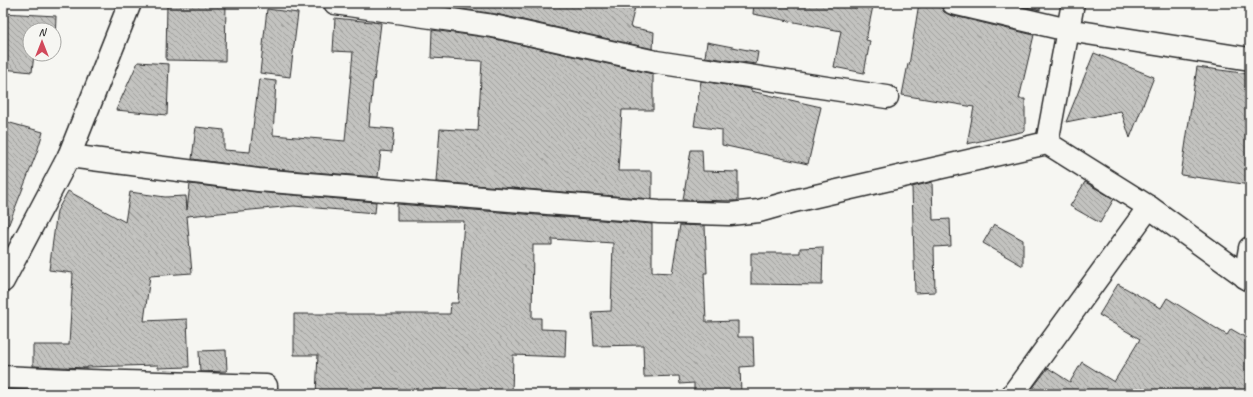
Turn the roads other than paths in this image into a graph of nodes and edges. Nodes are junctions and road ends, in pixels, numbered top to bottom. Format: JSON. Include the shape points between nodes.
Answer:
{"nodes":[{"id":1,"x":130,"y":3,"type":"edge"},
{"id":2,"x":335,"y":3,"type":"edge"},
{"id":3,"x":953,"y":3,"type":"edge"},
{"id":4,"x":1073,"y":3,"type":"edge"},
{"id":5,"x":1068,"y":30,"type":"junction"},
{"id":6,"x":1250,"y":59,"type":"edge"},
{"id":7,"x":887,"y":97,"type":"dead end"},
{"id":8,"x":1046,"y":143,"type":"junction"},
{"id":9,"x":69,"y":156,"type":"junction"},
{"id":10,"x":1149,"y":207,"type":"junction"},
{"id":11,"x":1250,"y":248,"type":"edge"},
{"id":12,"x":1248,"y":279,"type":"edge"},
{"id":13,"x":3,"y":281,"type":"edge"},
{"id":14,"x":3,"y":377,"type":"edge"},
{"id":15,"x":266,"y":394,"type":"edge"},
{"id":16,"x":1014,"y":394,"type":"edge"}],
"edges":[{"from":1,"to":9,"type":"street"},
{"from":2,"to":7,"type":"street","via":[[493,26],[656,62]]},
{"from":3,"to":5,"type":"street"},
{"from":4,"to":5,"type":"street"},
{"from":5,"to":6,"type":"street"},
{"from":5,"to":8,"type":"street"},
{"from":8,"to":9,"type":"street","via":[[759,211],[730,214],[659,212],[266,181]]},
{"from":8,"to":10,"type":"street"},
{"from":9,"to":13,"type":"street"},
{"from":10,"to":12,"type":"street"},
{"from":10,"to":16,"type":"street"},
{"from":11,"to":12,"type":"street"},
{"from":14,"to":15,"type":"street","via":[[89,382],[266,386]]}]}
